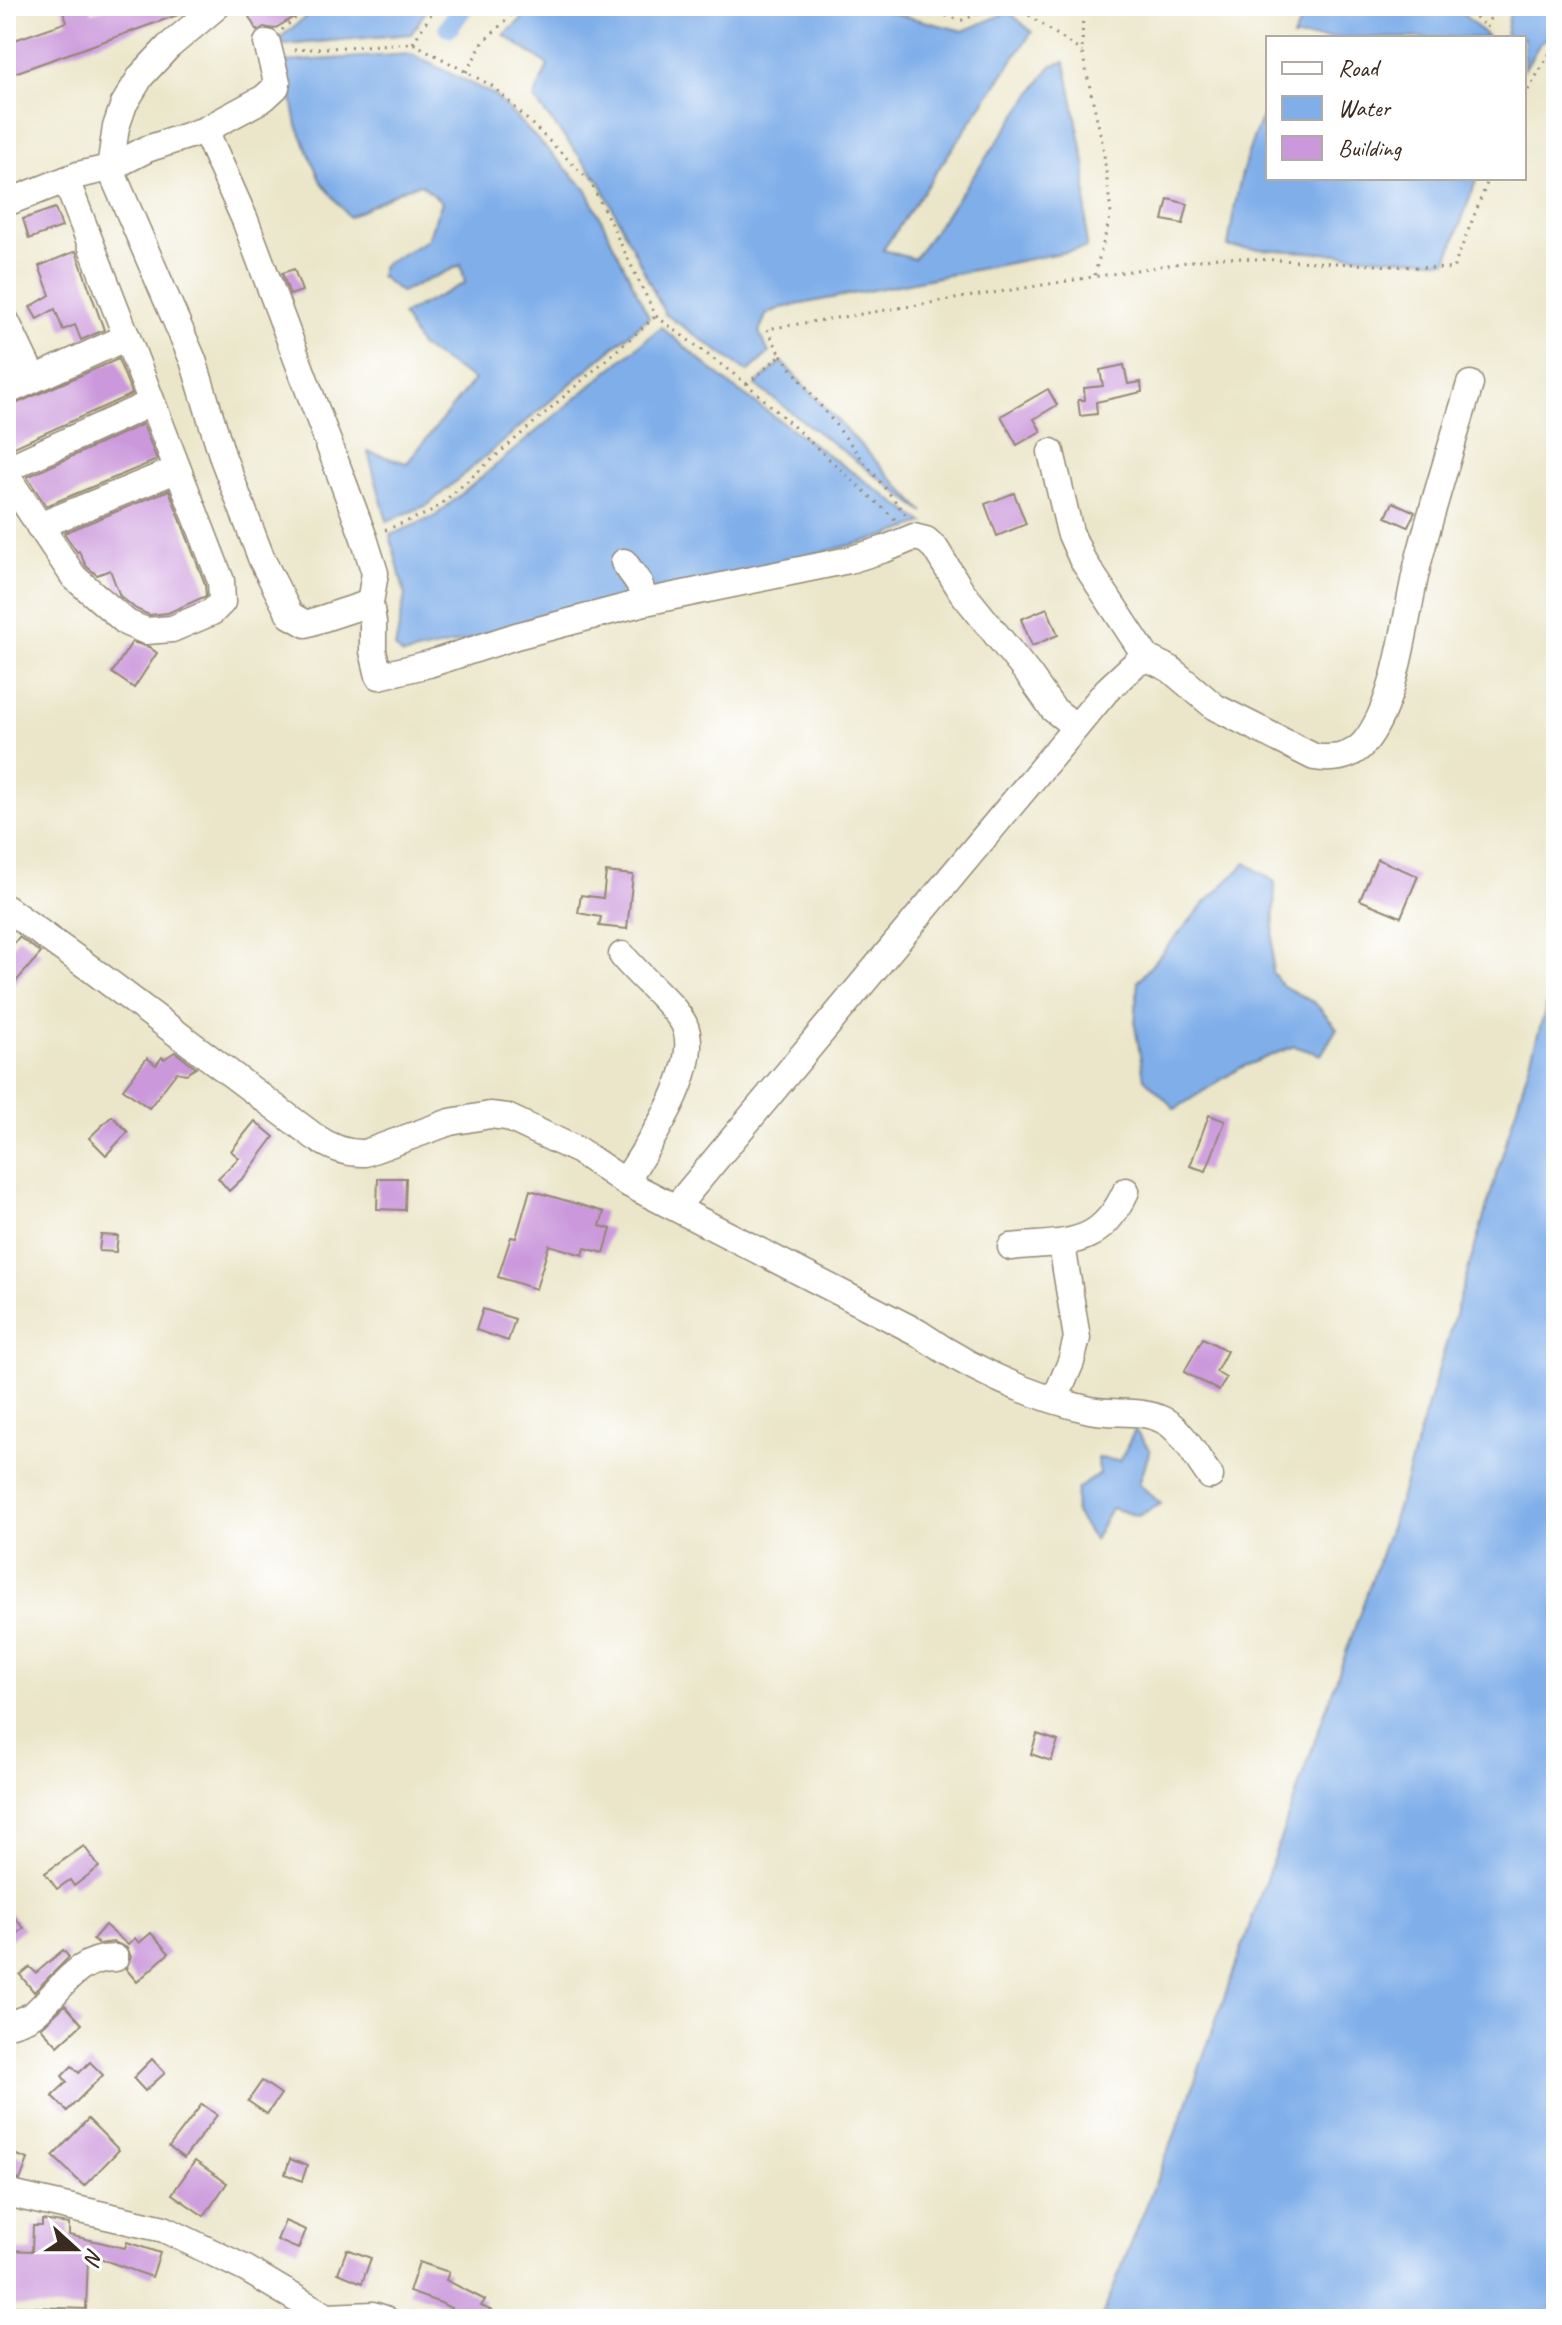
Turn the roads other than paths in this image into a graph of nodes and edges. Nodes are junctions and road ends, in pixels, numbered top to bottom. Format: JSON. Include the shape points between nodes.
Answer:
{"nodes":[{"id":1,"x":217,"y":6,"type":"edge"},
{"id":2,"x":269,"y":49,"type":"road end"},
{"id":3,"x":205,"y":130,"type":"junction"},
{"id":4,"x":110,"y":168,"type":"junction"},
{"id":5,"x":66,"y":180,"type":"junction"},
{"id":6,"x":6,"y":203,"type":"edge"},
{"id":7,"x":6,"y":321,"type":"edge"},
{"id":8,"x":127,"y":337,"type":"junction"},
{"id":9,"x":33,"y":378,"type":"junction"},
{"id":10,"x":1470,"y":384,"type":"dead end"},
{"id":11,"x":6,"y":392,"type":"edge"},
{"id":12,"x":151,"y":403,"type":"junction"},
{"id":13,"x":1051,"y":452,"type":"dead end"},
{"id":14,"x":6,"y":469,"type":"edge"},
{"id":15,"x":176,"y":470,"type":"junction"},
{"id":16,"x":6,"y":475,"type":"edge"},
{"id":17,"x":39,"y":526,"type":"junction"},
{"id":18,"x":624,"y":562,"type":"dead end"},
{"id":19,"x":645,"y":602,"type":"junction"},
{"id":20,"x":370,"y":603,"type":"junction"},
{"id":21,"x":1147,"y":658,"type":"junction"},
{"id":22,"x":1076,"y":727,"type":"junction"},
{"id":23,"x":6,"y":908,"type":"edge"},
{"id":24,"x":622,"y":955,"type":"dead end"},
{"id":25,"x":625,"y":1182,"type":"junction"},
{"id":26,"x":1126,"y":1191,"type":"dead end"},
{"id":27,"x":676,"y":1207,"type":"junction"},
{"id":28,"x":1062,"y":1245,"type":"junction"},
{"id":29,"x":1011,"y":1247,"type":"dead end"},
{"id":30,"x":1055,"y":1399,"type":"junction"},
{"id":31,"x":1210,"y":1476,"type":"dead end"},
{"id":32,"x":115,"y":1958,"type":"dead end"},
{"id":33,"x":6,"y":2025,"type":"edge"},
{"id":34,"x":6,"y":2193,"type":"edge"},
{"id":35,"x":385,"y":2319,"type":"edge"}],
"edges":[{"from":1,"to":4,"type":"street","via":[[141,76],[116,127]]},
{"from":2,"to":3,"type":"street","via":[[276,87]]},
{"from":3,"to":4,"type":"street"},
{"from":3,"to":20,"type":"street","via":[[245,220],[364,538],[375,573]]},
{"from":4,"to":5,"type":"street"},
{"from":4,"to":20,"type":"street","via":[[193,360],[262,560],[290,615],[306,624]]},
{"from":5,"to":6,"type":"street"},
{"from":5,"to":8,"type":"street"},
{"from":7,"to":9,"type":"street"},
{"from":8,"to":9,"type":"street"},
{"from":8,"to":12,"type":"street"},
{"from":9,"to":11,"type":"street"},
{"from":10,"to":21,"type":"street","via":[[1420,555],[1397,669],[1371,731],[1352,755],[1330,759],[1302,752],[1215,707],[1170,669]]},
{"from":12,"to":14,"type":"street"},
{"from":12,"to":15,"type":"street"},
{"from":13,"to":21,"type":"street","via":[[1070,532],[1082,559]]},
{"from":15,"to":17,"type":"street"},
{"from":15,"to":17,"type":"street","via":[[223,593],[212,612],[172,629],[146,631],[127,623],[74,577]]},
{"from":16,"to":17,"type":"street"},
{"from":18,"to":19,"type":"street"},
{"from":19,"to":20,"type":"street","via":[[379,676]]},
{"from":19,"to":22,"type":"street","via":[[849,560],[920,538],[935,548],[962,592],[1053,709]]},
{"from":21,"to":22,"type":"street","via":[[1107,690]]},
{"from":22,"to":27,"type":"street"},
{"from":23,"to":25,"type":"street","via":[[332,1147],[355,1154],[373,1152],[450,1122],[507,1117],[579,1151]]},
{"from":24,"to":25,"type":"street","via":[[683,1021],[690,1046],[679,1087]]},
{"from":25,"to":27,"type":"street"},
{"from":26,"to":28,"type":"street","via":[[1106,1223],[1089,1236]]},
{"from":27,"to":30,"type":"street","via":[[917,1332],[949,1354]]},
{"from":28,"to":29,"type":"street"},
{"from":28,"to":30,"type":"street","via":[[1077,1338]]},
{"from":30,"to":31,"type":"street","via":[[1163,1420],[1182,1435]]},
{"from":32,"to":33,"type":"street","via":[[87,1962],[32,2016]]},
{"from":34,"to":35,"type":"street","via":[[164,2229],[327,2317]]}]}
